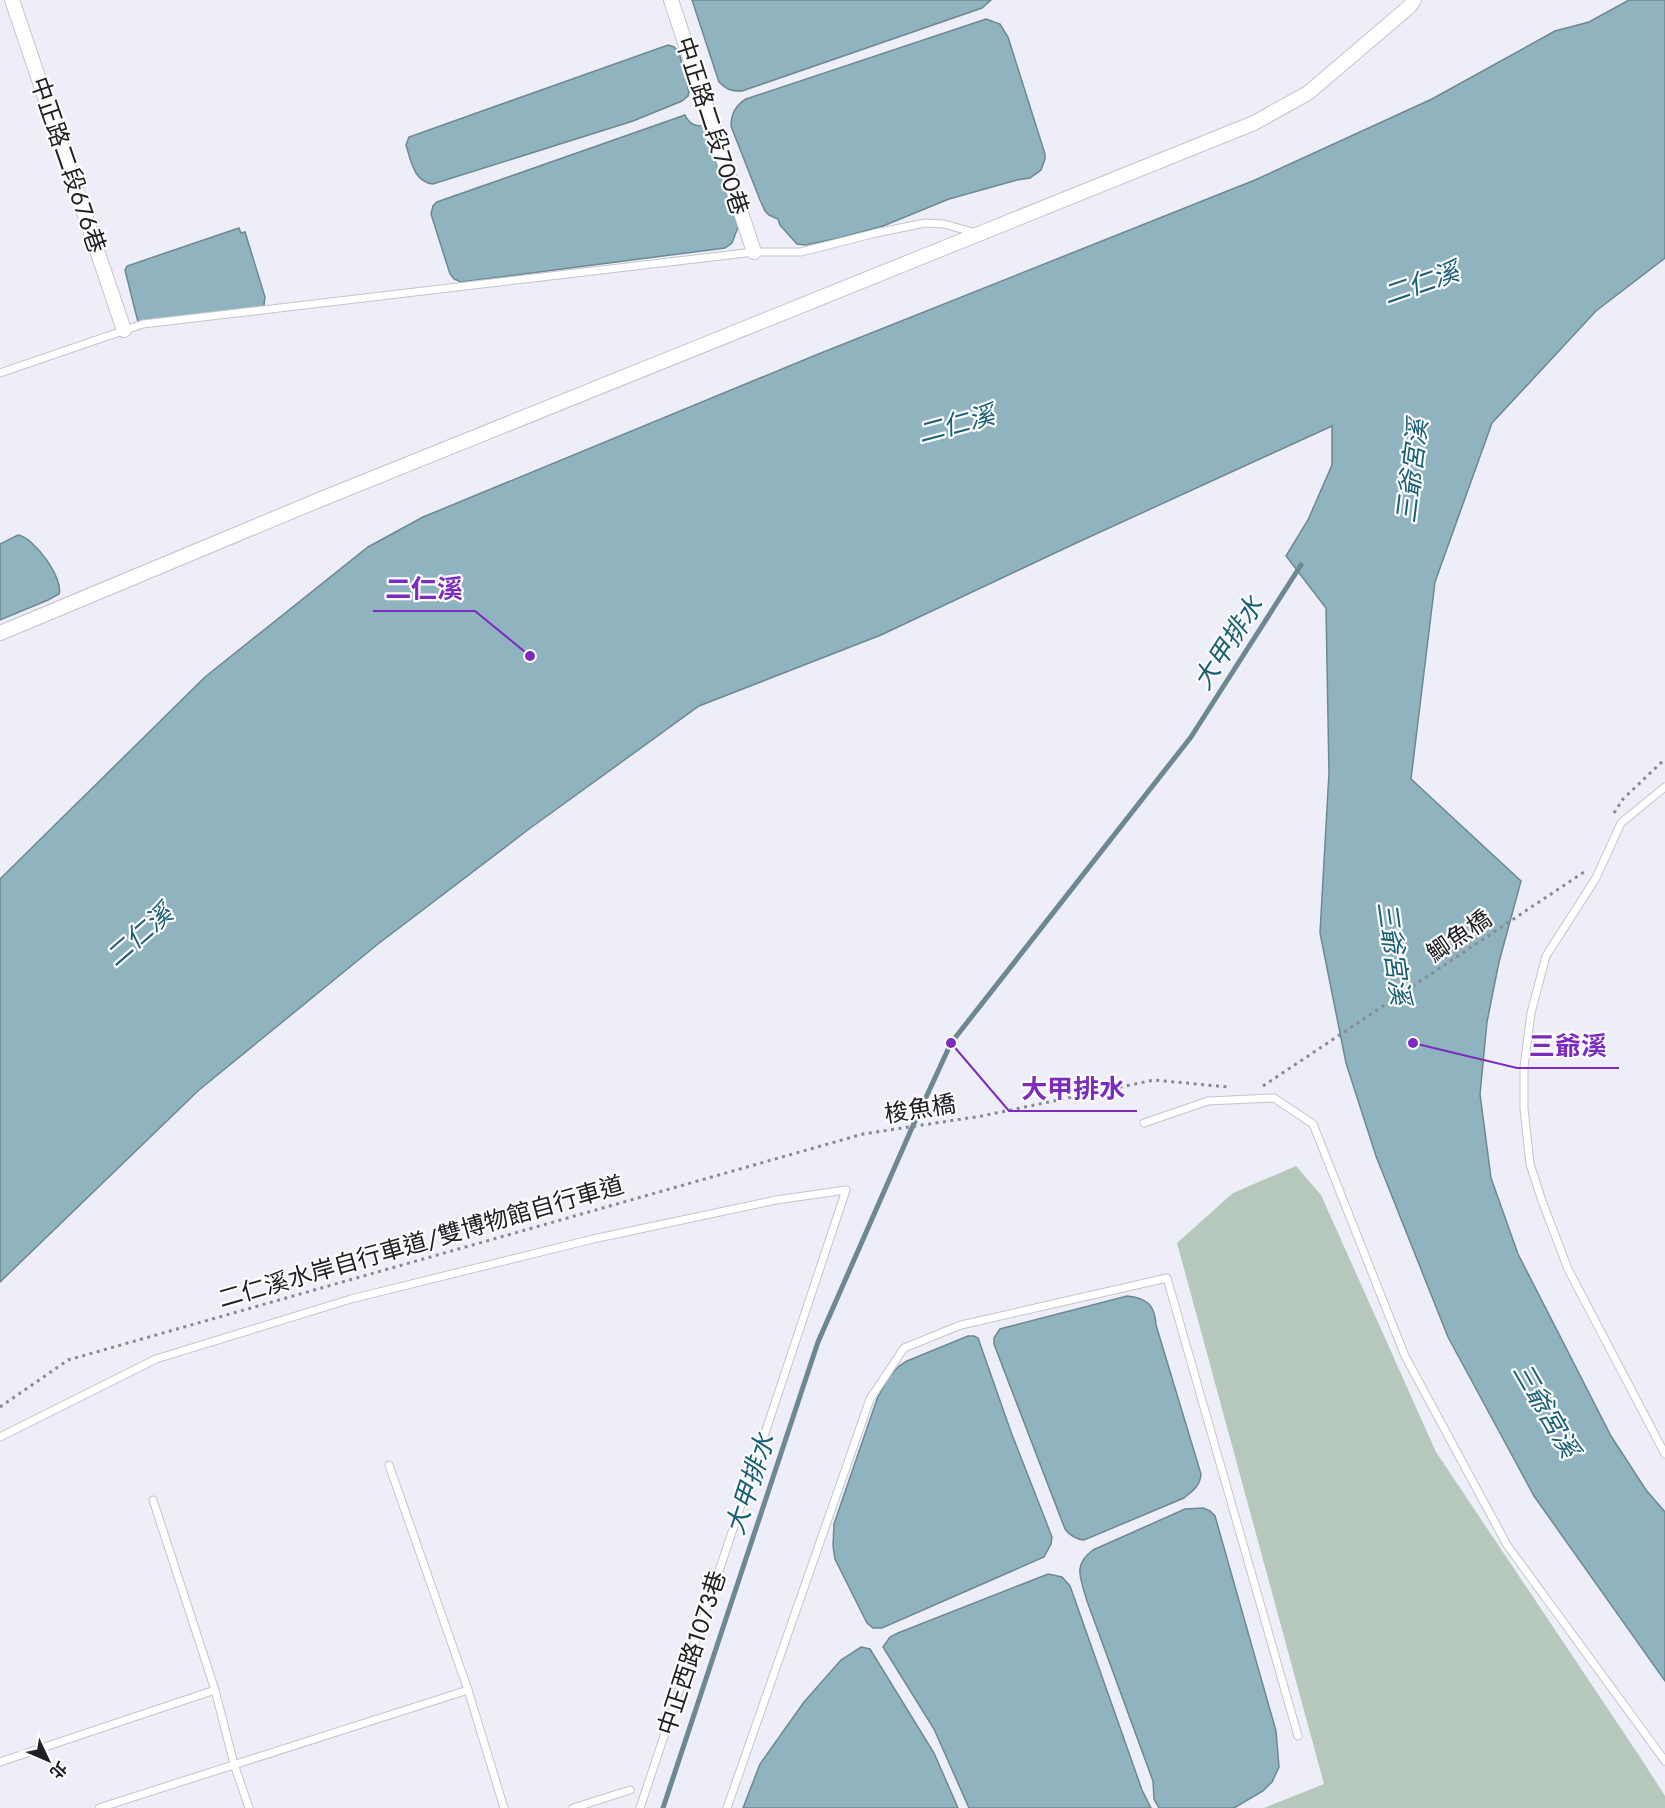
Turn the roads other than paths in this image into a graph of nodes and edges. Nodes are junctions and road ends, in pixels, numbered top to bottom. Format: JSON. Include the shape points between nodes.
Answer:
{"nodes":[{"id":1,"x":12,"y":0,"type":"edge"},
{"id":2,"x":671,"y":0,"type":"edge"},
{"id":3,"x":1414,"y":0,"type":"edge"},
{"id":4,"x":979,"y":233,"type":"junction"},
{"id":5,"x":754,"y":252,"type":"junction"},
{"id":6,"x":124,"y":330,"type":"junction"},
{"id":7,"x":0,"y":373,"type":"edge"},
{"id":8,"x":0,"y":633,"type":"edge"},
{"id":9,"x":1665,"y":787,"type":"edge"},
{"id":10,"x":1144,"y":1123,"type":"dead end"},
{"id":11,"x":0,"y":1437,"type":"edge"},
{"id":12,"x":1665,"y":1454,"type":"edge"},
{"id":13,"x":389,"y":1465,"type":"dead end"},
{"id":14,"x":153,"y":1500,"type":"dead end"},
{"id":15,"x":215,"y":1690,"type":"junction"},
{"id":16,"x":468,"y":1690,"type":"junction"},
{"id":17,"x":1298,"y":1736,"type":"dead end"},
{"id":18,"x":1665,"y":1761,"type":"edge"},
{"id":19,"x":0,"y":1762,"type":"edge"},
{"id":20,"x":234,"y":1764,"type":"junction"},
{"id":21,"x":630,"y":1790,"type":"dead end"},
{"id":22,"x":99,"y":1808,"type":"edge"},
{"id":23,"x":249,"y":1808,"type":"edge"},
{"id":24,"x":504,"y":1808,"type":"edge"},
{"id":25,"x":573,"y":1808,"type":"edge"},
{"id":26,"x":640,"y":1808,"type":"edge"},
{"id":27,"x":728,"y":1808,"type":"edge"}],
"edges":[{"from":1,"to":6,"type":"street","name":"中正路二段676巷"},
{"from":2,"to":5,"type":"street","name":"中正路二段700巷"},
{"from":3,"to":4,"type":"street","via":[[1308,93],[1254,123]]},
{"from":4,"to":5,"type":"lane","via":[[925,223],[801,252]]},
{"from":4,"to":8,"type":"street"},
{"from":5,"to":6,"type":"lane","via":[[142,324]]},
{"from":6,"to":7,"type":"lane"},
{"from":9,"to":12,"type":"lane","via":[[1621,823],[1596,878],[1546,957],[1524,1067],[1530,1164],[1542,1200],[1568,1269]]},
{"from":10,"to":18,"type":"lane","via":[[1208,1101],[1274,1098],[1313,1124],[1405,1356],[1507,1545]]},
{"from":11,"to":26,"type":"lane","name":"中正西路1073巷","via":[[156,1359],[351,1299],[604,1237],[776,1200],[846,1190]]},
{"from":13,"to":16,"type":"lane"},
{"from":14,"to":15,"type":"lane"},
{"from":15,"to":19,"type":"lane"},
{"from":15,"to":20,"type":"lane"},
{"from":16,"to":20,"type":"lane"},
{"from":16,"to":24,"type":"lane"},
{"from":17,"to":27,"type":"lane","via":[[1167,1278],[961,1325],[904,1348],[870,1399]]},
{"from":20,"to":22,"type":"lane"},
{"from":20,"to":23,"type":"lane"},
{"from":21,"to":25,"type":"lane"}]}
